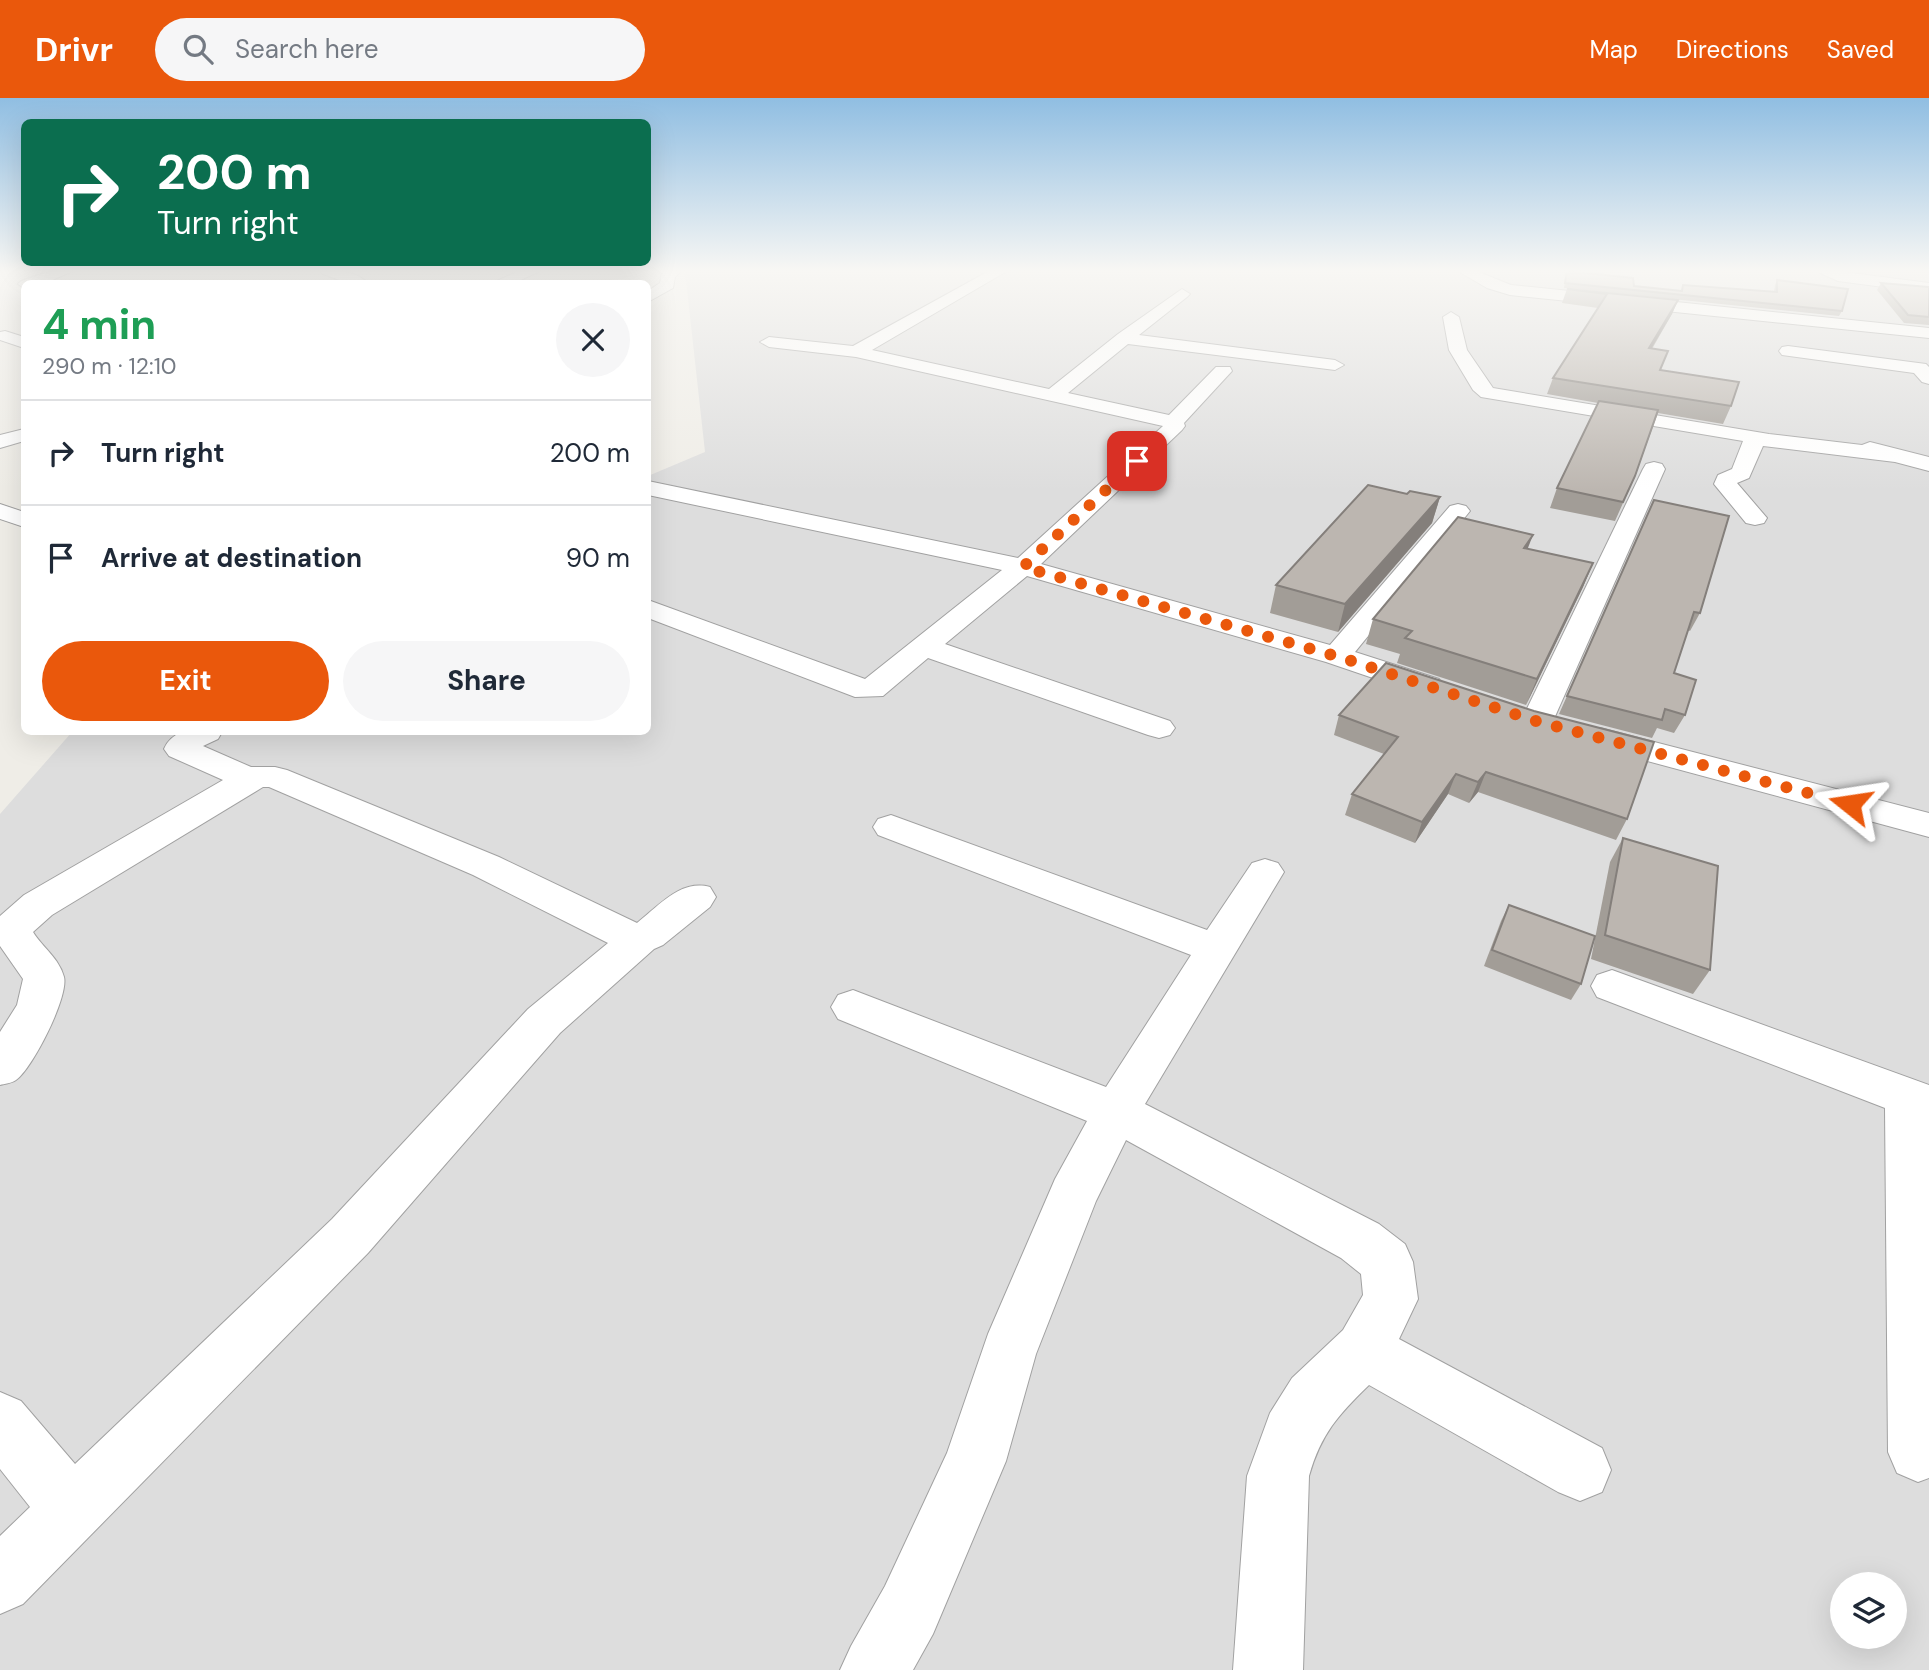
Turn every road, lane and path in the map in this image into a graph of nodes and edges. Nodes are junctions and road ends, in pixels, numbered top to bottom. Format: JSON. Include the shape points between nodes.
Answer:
{"nodes":[{"id":1,"x":790,"y":344,"type":"edge"},
{"id":2,"x":870,"y":344,"type":"edge"},
{"id":3,"x":1117,"y":344,"type":"edge"},
{"id":4,"x":1174,"y":344,"type":"edge"},
{"id":5,"x":1457,"y":344,"type":"edge"},
{"id":6,"x":1788,"y":351,"type":"dead end"},
{"id":7,"x":856,"y":352,"type":"junction"},
{"id":8,"x":1335,"y":365,"type":"dead end"},
{"id":9,"x":1223,"y":371,"type":"dead end"},
{"id":10,"x":1929,"y":378,"type":"edge"},
{"id":11,"x":1052,"y":396,"type":"junction"},
{"id":12,"x":1173,"y":422,"type":"junction"},
{"id":13,"x":1786,"y":422,"type":"dead end"},
{"id":14,"x":21,"y":436,"type":"edge"},
{"id":15,"x":1761,"y":438,"type":"junction"},
{"id":16,"x":0,"y":442,"type":"edge"},
{"id":17,"x":1895,"y":455,"type":"junction"},
{"id":18,"x":1929,"y":464,"type":"edge"},
{"id":19,"x":1654,"y":469,"type":"dead end"},
{"id":20,"x":651,"y":489,"type":"edge"},
{"id":21,"x":0,"y":512,"type":"edge"},
{"id":22,"x":1458,"y":512,"type":"dead end"},
{"id":23,"x":1755,"y":518,"type":"dead end"},
{"id":24,"x":21,"y":519,"type":"edge"},
{"id":25,"x":1023,"y":567,"type":"junction"},
{"id":26,"x":651,"y":609,"type":"edge"},
{"id":27,"x":925,"y":647,"type":"junction"},
{"id":28,"x":1336,"y":656,"type":"junction"},
{"id":29,"x":1449,"y":693,"type":"edge"},
{"id":30,"x":1159,"y":728,"type":"dead end"},
{"id":31,"x":200,"y":735,"type":"edge"},
{"id":32,"x":249,"y":779,"type":"junction"},
{"id":33,"x":1929,"y":825,"type":"edge"},
{"id":34,"x":891,"y":827,"type":"dead end"},
{"id":35,"x":1265,"y":872,"type":"dead end"},
{"id":36,"x":696,"y":897,"type":"dead end"},
{"id":37,"x":640,"y":939,"type":"junction"},
{"id":38,"x":1216,"y":949,"type":"junction"},
{"id":39,"x":1612,"y":986,"type":"dead end"},
{"id":40,"x":852,"y":1007,"type":"dead end"},
{"id":41,"x":0,"y":1067,"type":"edge"},
{"id":42,"x":1918,"y":1101,"type":"edge"},
{"id":43,"x":1117,"y":1112,"type":"junction"},
{"id":44,"x":1363,"y":1350,"type":"junction"},
{"id":45,"x":0,"y":1422,"type":"edge"},
{"id":46,"x":1918,"y":1452,"type":"dead end"},
{"id":47,"x":1580,"y":1470,"type":"dead end"},
{"id":48,"x":73,"y":1511,"type":"junction"},
{"id":49,"x":0,"y":1581,"type":"edge"},
{"id":50,"x":875,"y":1670,"type":"edge"},
{"id":51,"x":1268,"y":1670,"type":"edge"}],
"edges":[{"from":1,"to":7,"type":"street"},
{"from":2,"to":7,"type":"street"},
{"from":3,"to":11,"type":"street"},
{"from":4,"to":8,"type":"street"},
{"from":5,"to":15,"type":"street","via":[[1488,393]]},
{"from":6,"to":10,"type":"street","via":[[1920,368]]},
{"from":7,"to":11,"type":"street"},
{"from":9,"to":12,"type":"street"},
{"from":11,"to":12,"type":"street"},
{"from":12,"to":25,"type":"street","via":[[1175,426]]},
{"from":13,"to":17,"type":"street"},
{"from":14,"to":16,"type":"street"},
{"from":15,"to":17,"type":"street"},
{"from":15,"to":23,"type":"street","via":[[1755,439],[1741,473],[1726,480]]},
{"from":17,"to":18,"type":"street"},
{"from":19,"to":33,"type":"street","via":[[1547,723]]},
{"from":20,"to":25,"type":"street"},
{"from":21,"to":24,"type":"street"},
{"from":22,"to":28,"type":"street"},
{"from":25,"to":27,"type":"street"},
{"from":25,"to":28,"type":"street"},
{"from":26,"to":27,"type":"street","via":[[862,690],[872,689]]},
{"from":27,"to":30,"type":"street"},
{"from":28,"to":29,"type":"street"},
{"from":31,"to":32,"type":"street","via":[[181,749]]},
{"from":32,"to":37,"type":"street","via":[[266,774],[275,777],[486,866]]},
{"from":32,"to":41,"type":"street","via":[[38,905],[12,928],[14,939],[42,970],[45,989],[34,1016]]},
{"from":34,"to":38,"type":"street"},
{"from":35,"to":38,"type":"street"},
{"from":36,"to":37,"type":"street"},
{"from":37,"to":48,"type":"street","via":[[544,1021],[350,1237]]},
{"from":38,"to":43,"type":"street"},
{"from":39,"to":42,"type":"street"},
{"from":40,"to":43,"type":"street"},
{"from":42,"to":46,"type":"street"},
{"from":43,"to":44,"type":"street","via":[[1360,1241],[1386,1262],[1391,1299]]},
{"from":43,"to":50,"type":"street","via":[[1073,1195],[1008,1354],[975,1461],[909,1611]]},
{"from":44,"to":47,"type":"street"},
{"from":44,"to":51,"type":"street","via":[[1313,1399],[1292,1434],[1278,1476]]},
{"from":45,"to":48,"type":"street"},
{"from":48,"to":49,"type":"street"}]}
